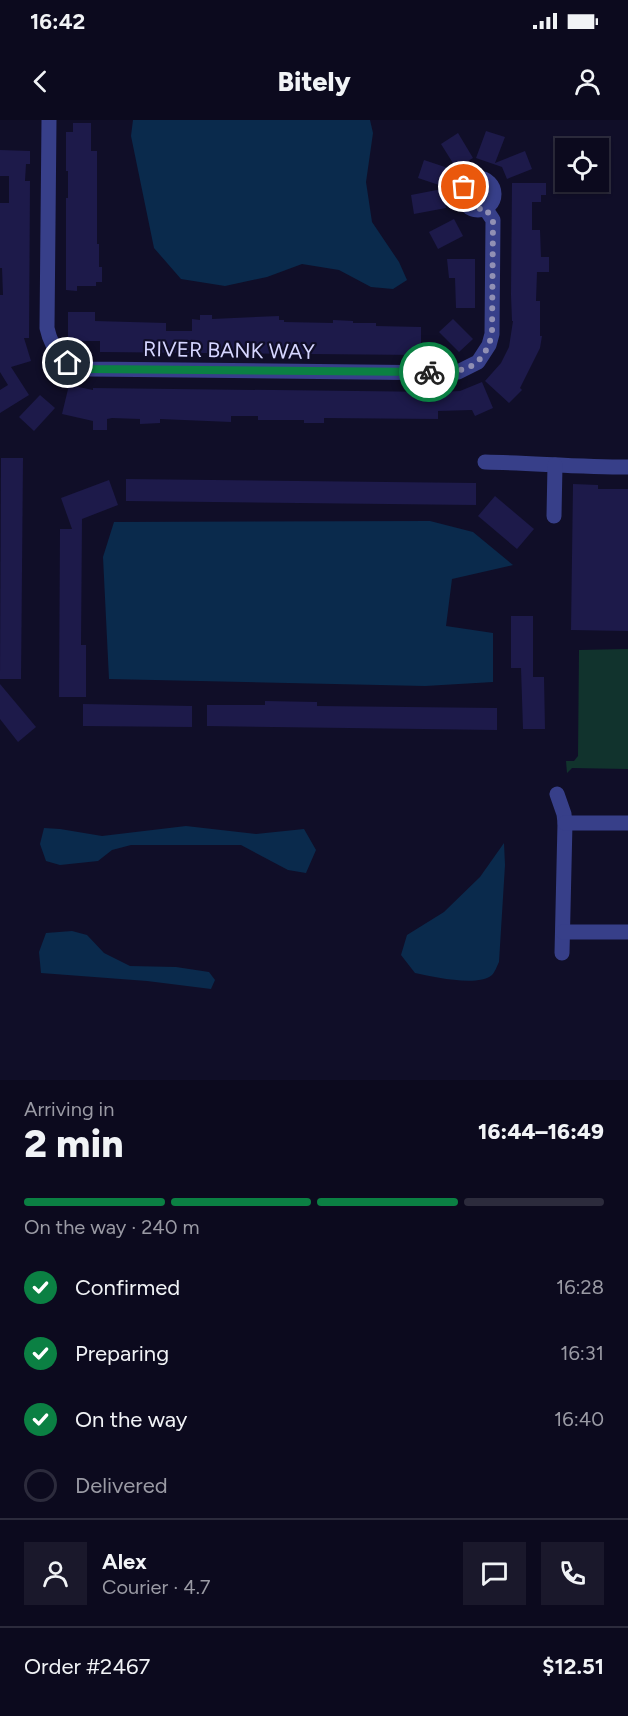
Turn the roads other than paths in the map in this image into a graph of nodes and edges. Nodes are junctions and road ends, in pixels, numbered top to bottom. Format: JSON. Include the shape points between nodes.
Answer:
{"nodes":[{"id":1,"x":49,"y":120,"type":"edge"},
{"id":2,"x":485,"y":208,"type":"dead end"},
{"id":3,"x":485,"y":462,"type":"dead end"},
{"id":4,"x":555,"y":465,"type":"junction"},
{"id":5,"x":628,"y":467,"type":"edge"},
{"id":6,"x":554,"y":516,"type":"dead end"},
{"id":7,"x":557,"y":794,"type":"dead end"},
{"id":8,"x":565,"y":823,"type":"junction"},
{"id":9,"x":628,"y":823,"type":"edge"},
{"id":10,"x":563,"y":932,"type":"junction"},
{"id":11,"x":628,"y":932,"type":"edge"},
{"id":12,"x":562,"y":953,"type":"dead end"}],
"edges":[{"from":1,"to":2,"type":"street","name":"RIVER BANK WAY","via":[[47,328],[60,356],[78,367],[458,372],[478,362],[492,334],[493,220]]},
{"from":3,"to":4,"type":"street"},
{"from":4,"to":5,"type":"street"},
{"from":4,"to":6,"type":"street"},
{"from":7,"to":8,"type":"street"},
{"from":8,"to":9,"type":"street"},
{"from":8,"to":10,"type":"street"},
{"from":10,"to":11,"type":"street"},
{"from":10,"to":12,"type":"street"}]}
